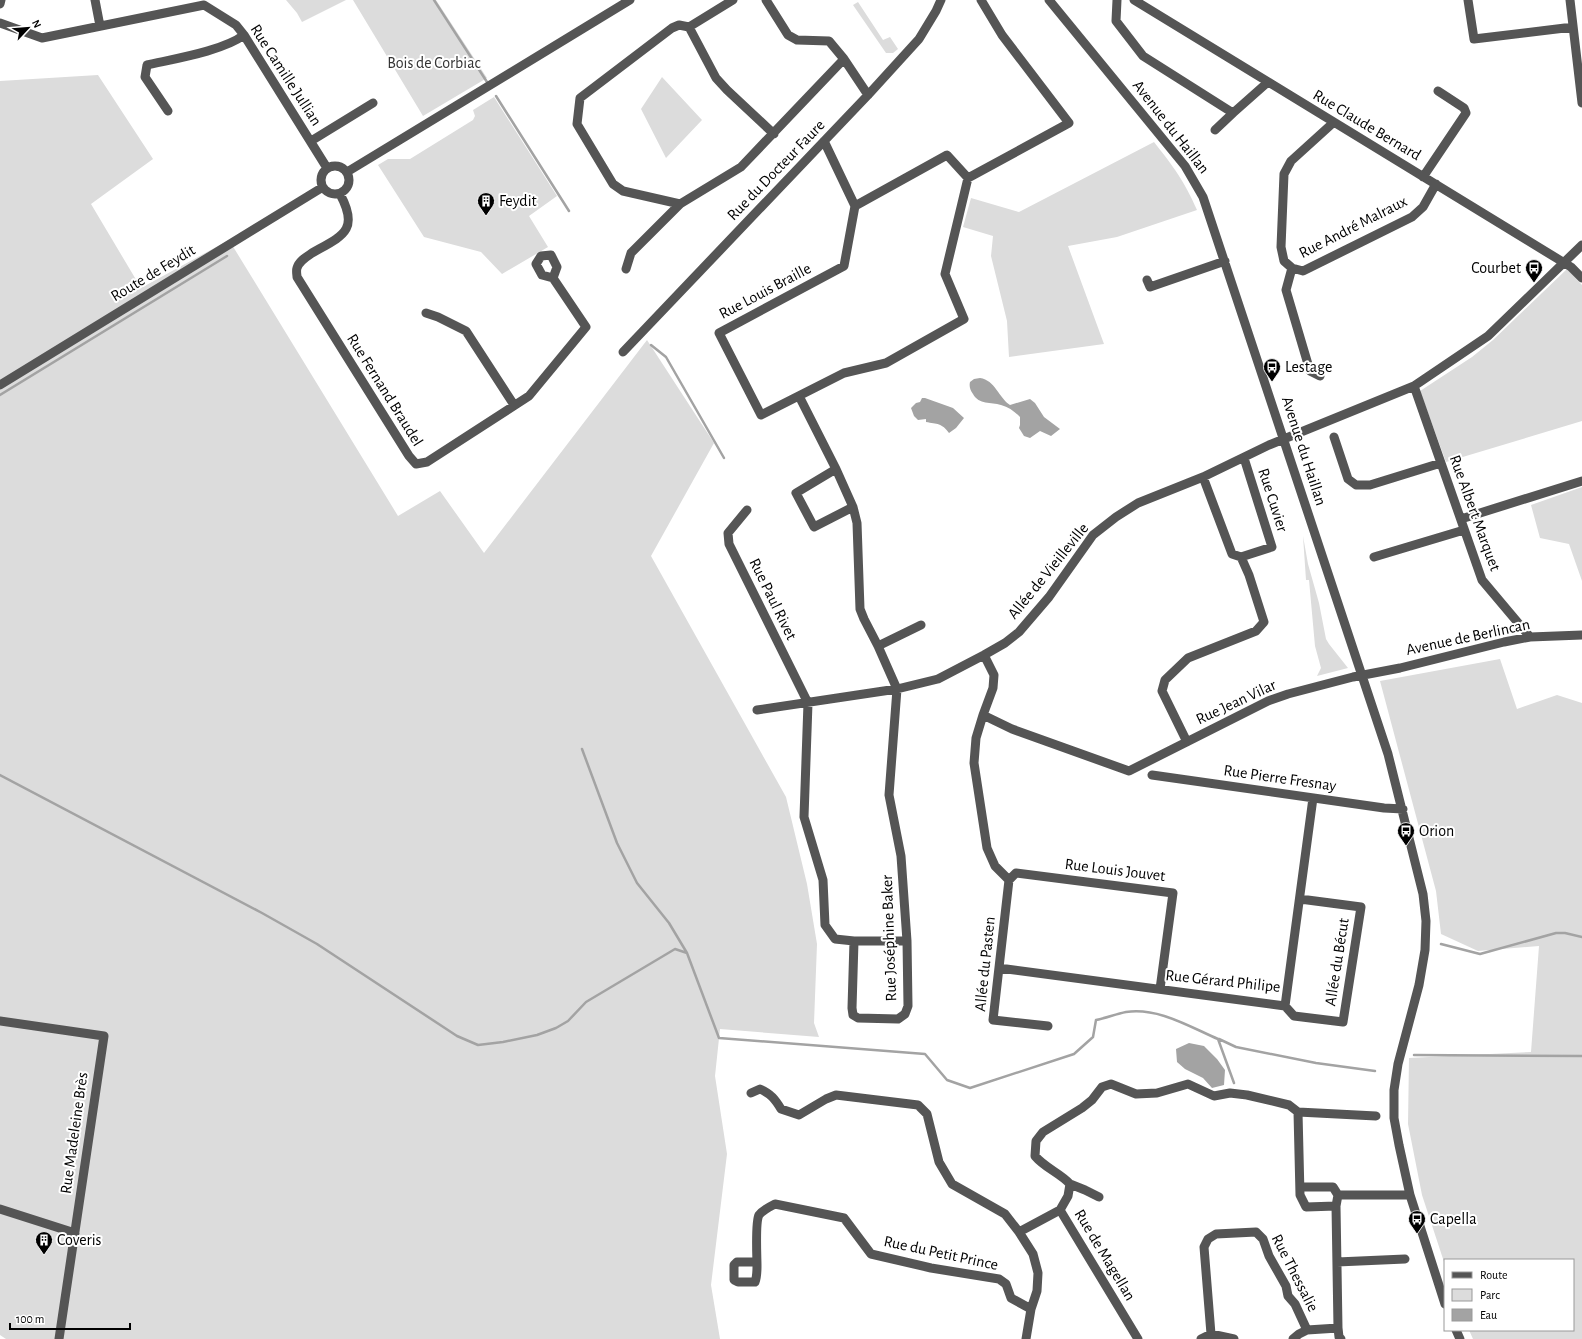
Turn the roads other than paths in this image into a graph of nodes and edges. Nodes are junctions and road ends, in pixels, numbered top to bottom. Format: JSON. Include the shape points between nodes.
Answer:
{"nodes":[{"id":1,"x":1,"y":0,"type":"edge"},
{"id":2,"x":94,"y":0,"type":"edge"},
{"id":3,"x":630,"y":0,"type":"edge"},
{"id":4,"x":733,"y":0,"type":"edge"},
{"id":5,"x":766,"y":0,"type":"edge"},
{"id":6,"x":941,"y":0,"type":"edge"},
{"id":7,"x":981,"y":0,"type":"edge"},
{"id":8,"x":1049,"y":0,"type":"edge"},
{"id":9,"x":1117,"y":0,"type":"edge"},
{"id":10,"x":1134,"y":0,"type":"edge"},
{"id":11,"x":1468,"y":0,"type":"edge"},
{"id":12,"x":1570,"y":0,"type":"edge"},
{"id":13,"x":0,"y":4,"type":"edge"},
{"id":14,"x":0,"y":23,"type":"edge"},
{"id":15,"x":100,"y":26,"type":"junction"},
{"id":16,"x":689,"y":27,"type":"junction"},
{"id":17,"x":1573,"y":27,"type":"junction"},
{"id":18,"x":244,"y":35,"type":"junction"},
{"id":19,"x":1579,"y":52,"type":"edge"},
{"id":20,"x":844,"y":59,"type":"junction"},
{"id":21,"x":1268,"y":82,"type":"junction"},
{"id":22,"x":1438,"y":91,"type":"dead end"},
{"id":23,"x":868,"y":95,"type":"junction"},
{"id":24,"x":373,"y":103,"type":"dead end"},
{"id":25,"x":1582,"y":103,"type":"edge"},
{"id":26,"x":168,"y":111,"type":"dead end"},
{"id":27,"x":1233,"y":113,"type":"junction"},
{"id":28,"x":1334,"y":122,"type":"junction"},
{"id":29,"x":1215,"y":130,"type":"dead end"},
{"id":30,"x":774,"y":134,"type":"junction"},
{"id":31,"x":311,"y":141,"type":"junction"},
{"id":32,"x":824,"y":141,"type":"junction"},
{"id":33,"x":327,"y":168,"type":"junction"},
{"id":34,"x":347,"y":172,"type":"junction"},
{"id":35,"x":1423,"y":177,"type":"junction"},
{"id":36,"x":968,"y":178,"type":"junction"},
{"id":37,"x":1436,"y":184,"type":"junction"},
{"id":38,"x":323,"y":187,"type":"junction"},
{"id":39,"x":340,"y":194,"type":"junction"},
{"id":40,"x":680,"y":204,"type":"junction"},
{"id":41,"x":855,"y":206,"type":"junction"},
{"id":42,"x":1582,"y":245,"type":"edge"},
{"id":43,"x":1225,"y":261,"type":"junction"},
{"id":44,"x":1564,"y":262,"type":"junction"},
{"id":45,"x":626,"y":268,"type":"dead end"},
{"id":46,"x":1292,"y":268,"type":"junction"},
{"id":47,"x":553,"y":278,"type":"dead end"},
{"id":48,"x":1582,"y":278,"type":"edge"},
{"id":49,"x":1147,"y":280,"type":"dead end"},
{"id":50,"x":426,"y":313,"type":"dead end"},
{"id":51,"x":623,"y":352,"type":"dead end"},
{"id":52,"x":1320,"y":376,"type":"dead end"},
{"id":53,"x":0,"y":384,"type":"edge"},
{"id":54,"x":1414,"y":386,"type":"junction"},
{"id":55,"x":799,"y":396,"type":"junction"},
{"id":56,"x":514,"y":405,"type":"junction"},
{"id":57,"x":1334,"y":437,"type":"dead end"},
{"id":58,"x":1284,"y":439,"type":"junction"},
{"id":59,"x":1244,"y":458,"type":"junction"},
{"id":60,"x":1441,"y":463,"type":"junction"},
{"id":61,"x":836,"y":469,"type":"junction"},
{"id":62,"x":1203,"y":476,"type":"junction"},
{"id":63,"x":1582,"y":481,"type":"edge"},
{"id":64,"x":853,"y":507,"type":"junction"},
{"id":65,"x":747,"y":510,"type":"dead end"},
{"id":66,"x":1460,"y":519,"type":"junction"},
{"id":67,"x":1464,"y":530,"type":"junction"},
{"id":68,"x":1241,"y":557,"type":"junction"},
{"id":69,"x":1374,"y":557,"type":"dead end"},
{"id":70,"x":921,"y":625,"type":"dead end"},
{"id":71,"x":1582,"y":635,"type":"edge"},
{"id":72,"x":1530,"y":637,"type":"junction"},
{"id":73,"x":878,"y":646,"type":"junction"},
{"id":74,"x":984,"y":655,"type":"junction"},
{"id":75,"x":1362,"y":676,"type":"junction"},
{"id":76,"x":897,"y":689,"type":"junction"},
{"id":77,"x":808,"y":703,"type":"junction"},
{"id":78,"x":757,"y":710,"type":"dead end"},
{"id":79,"x":983,"y":715,"type":"junction"},
{"id":80,"x":1187,"y":742,"type":"junction"},
{"id":81,"x":1152,"y":775,"type":"dead end"},
{"id":82,"x":1313,"y":798,"type":"junction"},
{"id":83,"x":1403,"y":809,"type":"junction"},
{"id":84,"x":1009,"y":880,"type":"junction"},
{"id":85,"x":1300,"y":899,"type":"junction"},
{"id":86,"x":854,"y":941,"type":"junction"},
{"id":87,"x":907,"y":941,"type":"junction"},
{"id":88,"x":1000,"y":968,"type":"junction"},
{"id":89,"x":1160,"y":989,"type":"junction"},
{"id":90,"x":1284,"y":1006,"type":"junction"},
{"id":91,"x":0,"y":1021,"type":"edge"},
{"id":92,"x":1048,"y":1026,"type":"dead end"},
{"id":93,"x":751,"y":1093,"type":"dead end"},
{"id":94,"x":1298,"y":1112,"type":"junction"},
{"id":95,"x":1376,"y":1116,"type":"dead end"},
{"id":96,"x":1070,"y":1184,"type":"junction"},
{"id":97,"x":1300,"y":1187,"type":"junction"},
{"id":98,"x":1338,"y":1195,"type":"junction"},
{"id":99,"x":1410,"y":1195,"type":"junction"},
{"id":100,"x":1099,"y":1197,"type":"dead end"},
{"id":101,"x":1336,"y":1206,"type":"junction"},
{"id":102,"x":0,"y":1209,"type":"edge"},
{"id":103,"x":1060,"y":1210,"type":"junction"},
{"id":104,"x":1019,"y":1232,"type":"junction"},
{"id":105,"x":75,"y":1233,"type":"junction"},
{"id":106,"x":1405,"y":1259,"type":"dead end"},
{"id":107,"x":757,"y":1262,"type":"dead end"},
{"id":108,"x":1337,"y":1262,"type":"junction"},
{"id":109,"x":1444,"y":1301,"type":"edge"},
{"id":110,"x":1030,"y":1309,"type":"junction"},
{"id":111,"x":1307,"y":1330,"type":"junction"},
{"id":112,"x":1211,"y":1334,"type":"junction"},
{"id":113,"x":1339,"y":1335,"type":"edge"},
{"id":114,"x":59,"y":1339,"type":"edge"},
{"id":115,"x":1026,"y":1339,"type":"edge"},
{"id":116,"x":1138,"y":1339,"type":"edge"},
{"id":117,"x":1201,"y":1339,"type":"edge"},
{"id":118,"x":1234,"y":1339,"type":"edge"},
{"id":119,"x":1293,"y":1339,"type":"edge"}],
"edges":[{"from":1,"to":13,"type":"street"},
{"from":2,"to":15,"type":"street"},
{"from":3,"to":34,"type":"street"},
{"from":4,"to":16,"type":"street"},
{"from":5,"to":20,"type":"street","via":[[788,35],[797,40],[829,41]]},
{"from":6,"to":23,"type":"street","name":"Rue du Docteur Faure","via":[[919,39]]},
{"from":7,"to":36,"type":"street","via":[[1002,35],[1069,123]]},
{"from":8,"to":43,"type":"street","name":"Avenue du Haillan","via":[[1193,177],[1205,202]]},
{"from":9,"to":27,"type":"street","via":[[1116,21],[1142,56]]},
{"from":10,"to":21,"type":"street","name":"Rue Claude Bernard"},
{"from":11,"to":17,"type":"street","via":[[1474,39]]},
{"from":12,"to":17,"type":"street"},
{"from":14,"to":15,"type":"street","name":"Rue Camille Jullian","via":[[42,38]]},
{"from":15,"to":18,"type":"street","name":"Rue Camille Jullian","via":[[204,5],[236,25]]},
{"from":16,"to":30,"type":"street","via":[[716,78]]},
{"from":16,"to":40,"type":"street","via":[[679,25],[672,28],[580,98],[577,124],[613,184],[622,191]]},
{"from":17,"to":19,"type":"street"},
{"from":18,"to":26,"type":"street","via":[[206,52],[147,65],[145,77]]},
{"from":18,"to":31,"type":"street","name":"Rue Camille Jullian"},
{"from":19,"to":25,"type":"street"},
{"from":20,"to":23,"type":"street"},
{"from":20,"to":30,"type":"street"},
{"from":21,"to":27,"type":"street"},
{"from":21,"to":28,"type":"street","name":"Rue Claude Bernard"},
{"from":22,"to":35,"type":"street","via":[[1464,108],[1466,113]]},
{"from":23,"to":32,"type":"street","name":"Rue du Docteur Faure"},
{"from":24,"to":31,"type":"street"},
{"from":27,"to":29,"type":"street"},
{"from":28,"to":35,"type":"street","name":"Rue Claude Bernard"},
{"from":28,"to":46,"type":"street","via":[[1291,161],[1284,174],[1281,247],[1284,261]]},
{"from":30,"to":40,"type":"street","via":[[741,167]]},
{"from":31,"to":33,"type":"street","name":"Rue Camille Jullian"},
{"from":32,"to":41,"type":"street"},
{"from":32,"to":51,"type":"street","name":"Rue du Docteur Faure"},
{"from":33,"to":34,"type":"street","via":[[338,166]]},
{"from":33,"to":38,"type":"street","via":[[321,176]]},
{"from":34,"to":39,"type":"street","via":[[348,187]]},
{"from":35,"to":37,"type":"street","name":"Rue Claude Bernard"},
{"from":36,"to":41,"type":"street","via":[[947,155]]},
{"from":36,"to":55,"type":"street","name":"Rue Louis Braille","via":[[945,274],[964,319],[886,363],[844,373]]},
{"from":37,"to":44,"type":"street","name":"Rue Claude Bernard"},
{"from":37,"to":46,"type":"street","name":"Rue André Malraux","via":[[1423,207],[1412,217],[1303,271]]},
{"from":38,"to":39,"type":"street","via":[[330,194]]},
{"from":38,"to":53,"type":"street","name":"Route de Feydit"},
{"from":39,"to":56,"type":"street","name":"Rue Fernand Braudel","via":[[347,207],[349,219],[346,229],[340,237],[303,258],[297,268],[297,277],[409,456],[416,464],[427,462]]},
{"from":40,"to":45,"type":"street","via":[[631,253]]},
{"from":41,"to":55,"type":"street","name":"Rue Louis Braille","via":[[844,266],[719,333],[761,415]]},
{"from":42,"to":44,"type":"street","name":"Allée de Vieilleville"},
{"from":43,"to":49,"type":"street","via":[[1150,287]]},
{"from":43,"to":58,"type":"street","name":"Avenue du Haillan"},
{"from":44,"to":48,"type":"street","name":"Rue Claude Bernard"},
{"from":44,"to":54,"type":"street","name":"Allée de Vieilleville","via":[[1488,336]]},
{"from":46,"to":52,"type":"street","name":"Rue André Malraux","via":[[1286,290],[1310,371]]},
{"from":47,"to":56,"type":"street","name":"Rue Fernand Braudel","via":[[586,327],[529,396]]},
{"from":50,"to":56,"type":"street","via":[[466,332]]},
{"from":54,"to":58,"type":"street","name":"Allée de Vieilleville"},
{"from":54,"to":60,"type":"street","name":"Rue Albert Marquet"},
{"from":55,"to":61,"type":"street"},
{"from":57,"to":60,"type":"street","via":[[1348,478],[1356,485],[1370,485]]},
{"from":58,"to":59,"type":"street","name":"Allée de Vieilleville"},
{"from":58,"to":75,"type":"street","name":"Avenue du Haillan"},
{"from":59,"to":62,"type":"street","name":"Allée de Vieilleville"},
{"from":59,"to":68,"type":"street","name":"Rue Cuvier","via":[[1272,547]]},
{"from":60,"to":66,"type":"street","name":"Rue Albert Marquet"},
{"from":61,"to":64,"type":"street"},
{"from":61,"to":64,"type":"street","via":[[796,493],[814,527]]},
{"from":62,"to":68,"type":"street","via":[[1232,554]]},
{"from":62,"to":74,"type":"street","name":"Allée de Vieilleville","via":[[1138,503],[1093,535],[1049,597],[1019,632]]},
{"from":63,"to":66,"type":"street"},
{"from":64,"to":73,"type":"street","via":[[857,523],[860,609]]},
{"from":65,"to":77,"type":"street","name":"Rue Paul Rivet","via":[[728,533],[729,544]]},
{"from":66,"to":67,"type":"street","name":"Rue Albert Marquet"},
{"from":67,"to":69,"type":"street"},
{"from":67,"to":72,"type":"street","name":"Rue Albert Marquet","via":[[1482,580]]},
{"from":68,"to":80,"type":"street","via":[[1264,622],[1256,631],[1188,658],[1165,680],[1162,691]]},
{"from":70,"to":73,"type":"street"},
{"from":71,"to":72,"type":"street","name":"Avenue de Berlincan"},
{"from":72,"to":75,"type":"street","name":"Avenue de Berlincan"},
{"from":73,"to":76,"type":"street"},
{"from":74,"to":76,"type":"street","name":"Allée de Vieilleville","via":[[938,680]]},
{"from":74,"to":79,"type":"street","via":[[994,675],[993,688]]},
{"from":75,"to":80,"type":"street","name":"Rue Jean Vilar","via":[[1268,701]]},
{"from":75,"to":83,"type":"street","name":"Avenue du Haillan"},
{"from":76,"to":77,"type":"street","name":"Allée de Vieilleville"},
{"from":76,"to":87,"type":"street","name":"Rue Joséphine Baker","via":[[889,795],[901,856]]},
{"from":77,"to":78,"type":"street","name":"Allée de Vieilleville"},
{"from":77,"to":86,"type":"street","via":[[804,816],[823,880],[825,925],[834,939]]},
{"from":79,"to":80,"type":"street","name":"Rue Jean Vilar","via":[[1012,729],[1129,771]]},
{"from":79,"to":84,"type":"street","via":[[976,738],[974,763],[986,842],[995,866]]},
{"from":81,"to":82,"type":"street","name":"Rue Pierre Fresnay"},
{"from":82,"to":83,"type":"street","name":"Rue Pierre Fresnay"},
{"from":82,"to":85,"type":"street","name":"Rue Gérard Philipe"},
{"from":83,"to":99,"type":"street","name":"Avenue du Haillan","via":[[1423,894],[1426,934],[1419,985],[1398,1064],[1394,1090],[1396,1131]]},
{"from":84,"to":88,"type":"street","name":"Allée du Pasten"},
{"from":84,"to":89,"type":"street","name":"Rue Louis Jouvet","via":[[1016,872],[1172,893]]},
{"from":85,"to":90,"type":"street","name":"Rue Gérard Philipe"},
{"from":85,"to":90,"type":"street","name":"Allée du Bécut","via":[[1361,907],[1343,1022],[1294,1016]]},
{"from":86,"to":87,"type":"street"},
{"from":86,"to":87,"type":"street","name":"Rue Joséphine Baker","via":[[853,1015],[858,1018],[898,1019],[905,1014],[908,1006]]},
{"from":88,"to":89,"type":"street","name":"Rue Gérard Philipe"},
{"from":88,"to":92,"type":"street","name":"Allée du Pasten","via":[[993,1020]]},
{"from":89,"to":90,"type":"street","name":"Rue Gérard Philipe"},
{"from":91,"to":105,"type":"street","name":"Rue Madeleine Brès","via":[[104,1036]]},
{"from":93,"to":104,"type":"street","via":[[760,1089],[769,1093],[781,1109],[799,1115],[836,1095],[918,1105],[927,1114],[939,1162],[952,1184],[1005,1214]]},
{"from":94,"to":95,"type":"street"},
{"from":94,"to":96,"type":"street","name":"Rue de Magellan","via":[[1289,1105],[1247,1096],[1230,1093],[1214,1096],[1188,1084],[1157,1092],[1136,1094],[1111,1084],[1102,1087],[1092,1100],[1043,1132],[1036,1141],[1035,1156]]},
{"from":94,"to":97,"type":"street"},
{"from":96,"to":100,"type":"street","name":"Rue de Magellan"},
{"from":96,"to":103,"type":"street","name":"Rue de Magellan","via":[[1068,1196]]},
{"from":97,"to":98,"type":"street","via":[[1333,1187]]},
{"from":97,"to":101,"type":"street","via":[[1300,1195],[1306,1207]]},
{"from":98,"to":99,"type":"street"},
{"from":98,"to":101,"type":"street"},
{"from":99,"to":109,"type":"street","name":"Avenue du Haillan"},
{"from":101,"to":108,"type":"street"},
{"from":102,"to":105,"type":"street"},
{"from":103,"to":104,"type":"street"},
{"from":103,"to":116,"type":"street","name":"Rue de Magellan"},
{"from":104,"to":110,"type":"street","via":[[1033,1254],[1038,1273],[1037,1291]]},
{"from":105,"to":114,"type":"street","name":"Rue Madeleine Brès"},
{"from":106,"to":108,"type":"street"},
{"from":107,"to":110,"type":"street","name":"Rue du Petit Prince","via":[[759,1216],[775,1204],[844,1218],[871,1254],[931,1268],[1000,1279],[1006,1284],[1011,1298]]},
{"from":108,"to":113,"type":"street"},
{"from":110,"to":115,"type":"street"},
{"from":111,"to":112,"type":"street","name":"Rue Thessalie","via":[[1295,1304],[1288,1296],[1286,1286],[1269,1256],[1263,1239],[1256,1232],[1216,1234],[1208,1239],[1204,1248]]},
{"from":111,"to":113,"type":"street","name":"Rue Thessalie"},
{"from":111,"to":119,"type":"street","name":"Rue Thessalie"},
{"from":112,"to":117,"type":"street"},
{"from":112,"to":118,"type":"street"}]}
